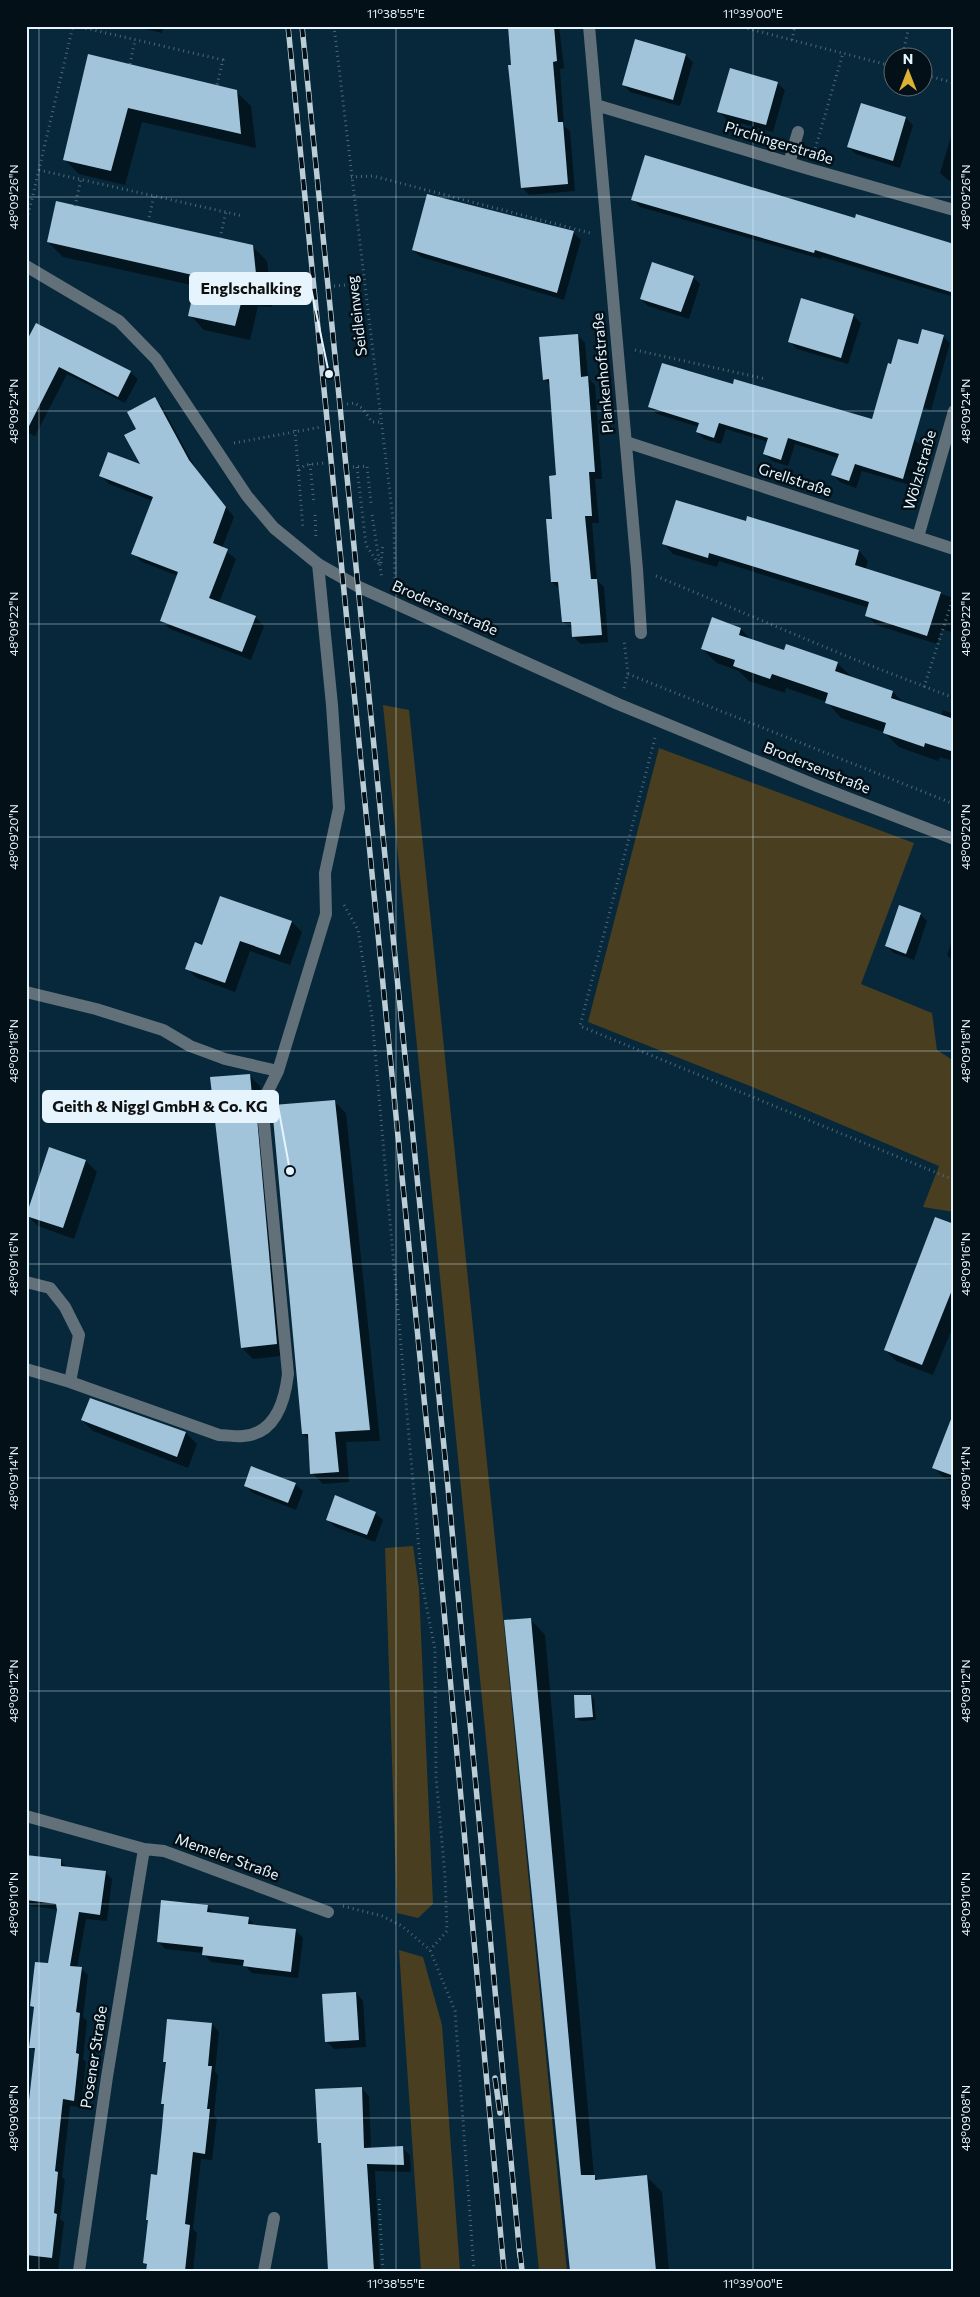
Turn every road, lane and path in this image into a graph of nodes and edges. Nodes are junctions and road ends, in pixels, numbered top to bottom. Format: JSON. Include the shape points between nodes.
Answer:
{"nodes":[{"id":1,"x":75,"y":26,"type":"edge"},
{"id":2,"x":334,"y":26,"type":"edge"},
{"id":3,"x":589,"y":26,"type":"edge"},
{"id":4,"x":738,"y":26,"type":"edge"},
{"id":5,"x":795,"y":26,"type":"edge"},
{"id":6,"x":910,"y":26,"type":"edge"},
{"id":7,"x":135,"y":40,"type":"junction"},
{"id":8,"x":792,"y":40,"type":"junction"},
{"id":9,"x":904,"y":48,"type":"edge"},
{"id":10,"x":843,"y":53,"type":"junction"},
{"id":11,"x":882,"y":63,"type":"edge"},
{"id":12,"x":130,"y":64,"type":"dead end"},
{"id":13,"x":932,"y":77,"type":"edge"},
{"id":14,"x":954,"y":83,"type":"edge"},
{"id":15,"x":218,"y":86,"type":"dead end"},
{"id":16,"x":596,"y":105,"type":"junction"},
{"id":17,"x":798,"y":132,"type":"dead end"},
{"id":18,"x":789,"y":163,"type":"junction"},
{"id":19,"x":809,"y":169,"type":"junction"},
{"id":20,"x":39,"y":170,"type":"junction"},
{"id":21,"x":351,"y":177,"type":"junction"},
{"id":22,"x":81,"y":179,"type":"junction"},
{"id":23,"x":154,"y":196,"type":"junction"},
{"id":24,"x":75,"y":206,"type":"dead end"},
{"id":25,"x":954,"y":210,"type":"edge"},
{"id":26,"x":226,"y":212,"type":"junction"},
{"id":27,"x":243,"y":216,"type":"dead end"},
{"id":28,"x":148,"y":222,"type":"dead end"},
{"id":29,"x":26,"y":224,"type":"edge"},
{"id":30,"x":220,"y":238,"type":"dead end"},
{"id":31,"x":607,"y":238,"type":"junction"},
{"id":32,"x":26,"y":266,"type":"edge"},
{"id":33,"x":364,"y":283,"type":"junction"},
{"id":34,"x":334,"y":286,"type":"dead end"},
{"id":35,"x":617,"y":346,"type":"junction"},
{"id":36,"x":766,"y":379,"type":"dead end"},
{"id":37,"x":347,"y":404,"type":"dead end"},
{"id":38,"x":954,"y":411,"type":"edge"},
{"id":39,"x":381,"y":422,"type":"junction"},
{"id":40,"x":321,"y":426,"type":"dead end"},
{"id":41,"x":295,"y":430,"type":"junction"},
{"id":42,"x":626,"y":442,"type":"junction"},
{"id":43,"x":237,"y":443,"type":"dead end"},
{"id":44,"x":325,"y":463,"type":"dead end"},
{"id":45,"x":310,"y":464,"type":"junction"},
{"id":46,"x":298,"y":470,"type":"junction"},
{"id":47,"x":371,"y":503,"type":"dead end"},
{"id":48,"x":314,"y":504,"type":"dead end"},
{"id":49,"x":372,"y":514,"type":"dead end"},
{"id":50,"x":315,"y":515,"type":"dead end"},
{"id":51,"x":918,"y":537,"type":"junction"},
{"id":52,"x":304,"y":538,"type":"dead end"},
{"id":53,"x":383,"y":544,"type":"dead end"},
{"id":54,"x":317,"y":545,"type":"dead end"},
{"id":55,"x":954,"y":549,"type":"edge"},
{"id":56,"x":318,"y":564,"type":"junction"},
{"id":57,"x":380,"y":566,"type":"junction"},
{"id":58,"x":638,"y":569,"type":"junction"},
{"id":59,"x":954,"y":595,"type":"edge"},
{"id":60,"x":397,"y":603,"type":"junction"},
{"id":61,"x":641,"y":633,"type":"joint"},
{"id":62,"x":628,"y":674,"type":"junction"},
{"id":63,"x":924,"y":687,"type":"junction"},
{"id":64,"x":954,"y":698,"type":"edge"},
{"id":65,"x":618,"y":704,"type":"junction"},
{"id":66,"x":660,"y":720,"type":"junction"},
{"id":67,"x":954,"y":804,"type":"edge"},
{"id":68,"x":954,"y":839,"type":"edge"},
{"id":69,"x":326,"y":873,"type":"junction"},
{"id":70,"x":26,"y":992,"type":"edge"},
{"id":71,"x":278,"y":1072,"type":"junction"},
{"id":72,"x":954,"y":1180,"type":"edge"},
{"id":73,"x":26,"y":1282,"type":"edge"},
{"id":74,"x":26,"y":1369,"type":"edge"},
{"id":75,"x":70,"y":1382,"type":"junction"},
{"id":76,"x":26,"y":1816,"type":"edge"},
{"id":77,"x":144,"y":1849,"type":"junction"},
{"id":78,"x":326,"y":1911,"type":"joint"},
{"id":79,"x":430,"y":1950,"type":"junction"},
{"id":80,"x":379,"y":2199,"type":"dead end"},
{"id":81,"x":274,"y":2218,"type":"dead end"},
{"id":82,"x":80,"y":2271,"type":"edge"},
{"id":83,"x":264,"y":2271,"type":"edge"},
{"id":84,"x":383,"y":2271,"type":"edge"},
{"id":85,"x":474,"y":2271,"type":"edge"}],
"edges":[{"from":1,"to":7,"type":"path"},
{"from":1,"to":20,"type":"path"},
{"from":2,"to":21,"type":"path","name":"Seidleinweg"},
{"from":3,"to":16,"type":"street","name":"Plankenhofstraße"},
{"from":4,"to":8,"type":"path"},
{"from":5,"to":8,"type":"path"},
{"from":6,"to":9,"type":"path"},
{"from":7,"to":12,"type":"path"},
{"from":7,"to":15,"type":"path","via":[[223,60]]},
{"from":8,"to":10,"type":"path"},
{"from":10,"to":11,"type":"path"},
{"from":10,"to":19,"type":"path"},
{"from":13,"to":14,"type":"path"},
{"from":16,"to":18,"type":"street","name":"Pirchingerstraße"},
{"from":16,"to":31,"type":"street","name":"Plankenhofstraße"},
{"from":17,"to":18,"type":"street"},
{"from":18,"to":19,"type":"street","name":"Pirchingerstraße"},
{"from":19,"to":25,"type":"street","name":"Pirchingerstraße"},
{"from":20,"to":22,"type":"path"},
{"from":20,"to":29,"type":"path"},
{"from":21,"to":31,"type":"path","via":[[373,176],[415,186]]},
{"from":21,"to":33,"type":"path","name":"Seidleinweg"},
{"from":22,"to":23,"type":"path"},
{"from":22,"to":24,"type":"path"},
{"from":23,"to":26,"type":"path"},
{"from":23,"to":28,"type":"path"},
{"from":26,"to":27,"type":"path"},
{"from":26,"to":30,"type":"path"},
{"from":31,"to":35,"type":"street","name":"Plankenhofstraße"},
{"from":32,"to":56,"type":"street","name":"Brodersenstraße","via":[[118,321],[156,359],[246,496],[274,528]]},
{"from":33,"to":34,"type":"path"},
{"from":33,"to":39,"type":"path","name":"Seidleinweg"},
{"from":35,"to":36,"type":"path"},
{"from":35,"to":42,"type":"street","name":"Plankenhofstraße"},
{"from":37,"to":39,"type":"path","via":[[355,403],[364,409],[372,422]]},
{"from":38,"to":51,"type":"street","name":"Wölzlstraße"},
{"from":39,"to":60,"type":"path","name":"Seidleinweg","via":[[394,527]]},
{"from":40,"to":41,"type":"path"},
{"from":41,"to":43,"type":"path"},
{"from":41,"to":46,"type":"path"},
{"from":42,"to":51,"type":"street","name":"Grellstraße"},
{"from":42,"to":58,"type":"street","name":"Plankenhofstraße"},
{"from":44,"to":45,"type":"path"},
{"from":45,"to":46,"type":"path"},
{"from":45,"to":48,"type":"path"},
{"from":46,"to":52,"type":"path"},
{"from":47,"to":57,"type":"path","via":[[367,466],[355,467],[366,545]]},
{"from":49,"to":57,"type":"path"},
{"from":50,"to":54,"type":"path"},
{"from":51,"to":55,"type":"street","name":"Grellstraße"},
{"from":53,"to":57,"type":"path"},
{"from":56,"to":60,"type":"street","name":"Brodersenstraße","via":[[359,588]]},
{"from":56,"to":69,"type":"street","via":[[339,808]]},
{"from":58,"to":61,"type":"street","name":"Plankenhofstraße"},
{"from":58,"to":63,"type":"path"},
{"from":59,"to":63,"type":"path"},
{"from":60,"to":65,"type":"street","name":"Brodersenstraße"},
{"from":61,"to":62,"type":"path","via":[[624,640]]},
{"from":62,"to":65,"type":"path"},
{"from":62,"to":67,"type":"path"},
{"from":63,"to":64,"type":"path"},
{"from":65,"to":66,"type":"street","name":"Brodersenstraße"},
{"from":66,"to":68,"type":"street","name":"Brodersenstraße"},
{"from":66,"to":72,"type":"path","via":[[580,1026]]},
{"from":69,"to":71,"type":"street","via":[[326,914]]},
{"from":69,"to":79,"type":"path","via":[[358,930],[372,1017],[422,1584],[436,1649],[436,1777],[445,1875],[446,1931]]},
{"from":70,"to":71,"type":"street","via":[[163,1030],[190,1046]]},
{"from":71,"to":75,"type":"street","via":[[266,1099],[264,1123],[288,1374],[286,1396],[278,1414],[264,1428],[245,1436],[219,1435]]},
{"from":73,"to":75,"type":"street","via":[[50,1288],[65,1307],[79,1335]]},
{"from":74,"to":75,"type":"street"},
{"from":76,"to":77,"type":"street","name":"Memeler Straße"},
{"from":77,"to":78,"type":"street","name":"Memeler Straße","via":[[164,1850]]},
{"from":77,"to":82,"type":"street","name":"Posener Straße"},
{"from":78,"to":79,"type":"path","via":[[328,1906],[340,1905],[382,1916],[402,1926]]},
{"from":79,"to":85,"type":"path","via":[[455,2012]]},
{"from":80,"to":84,"type":"path"},
{"from":81,"to":83,"type":"street"}]}
